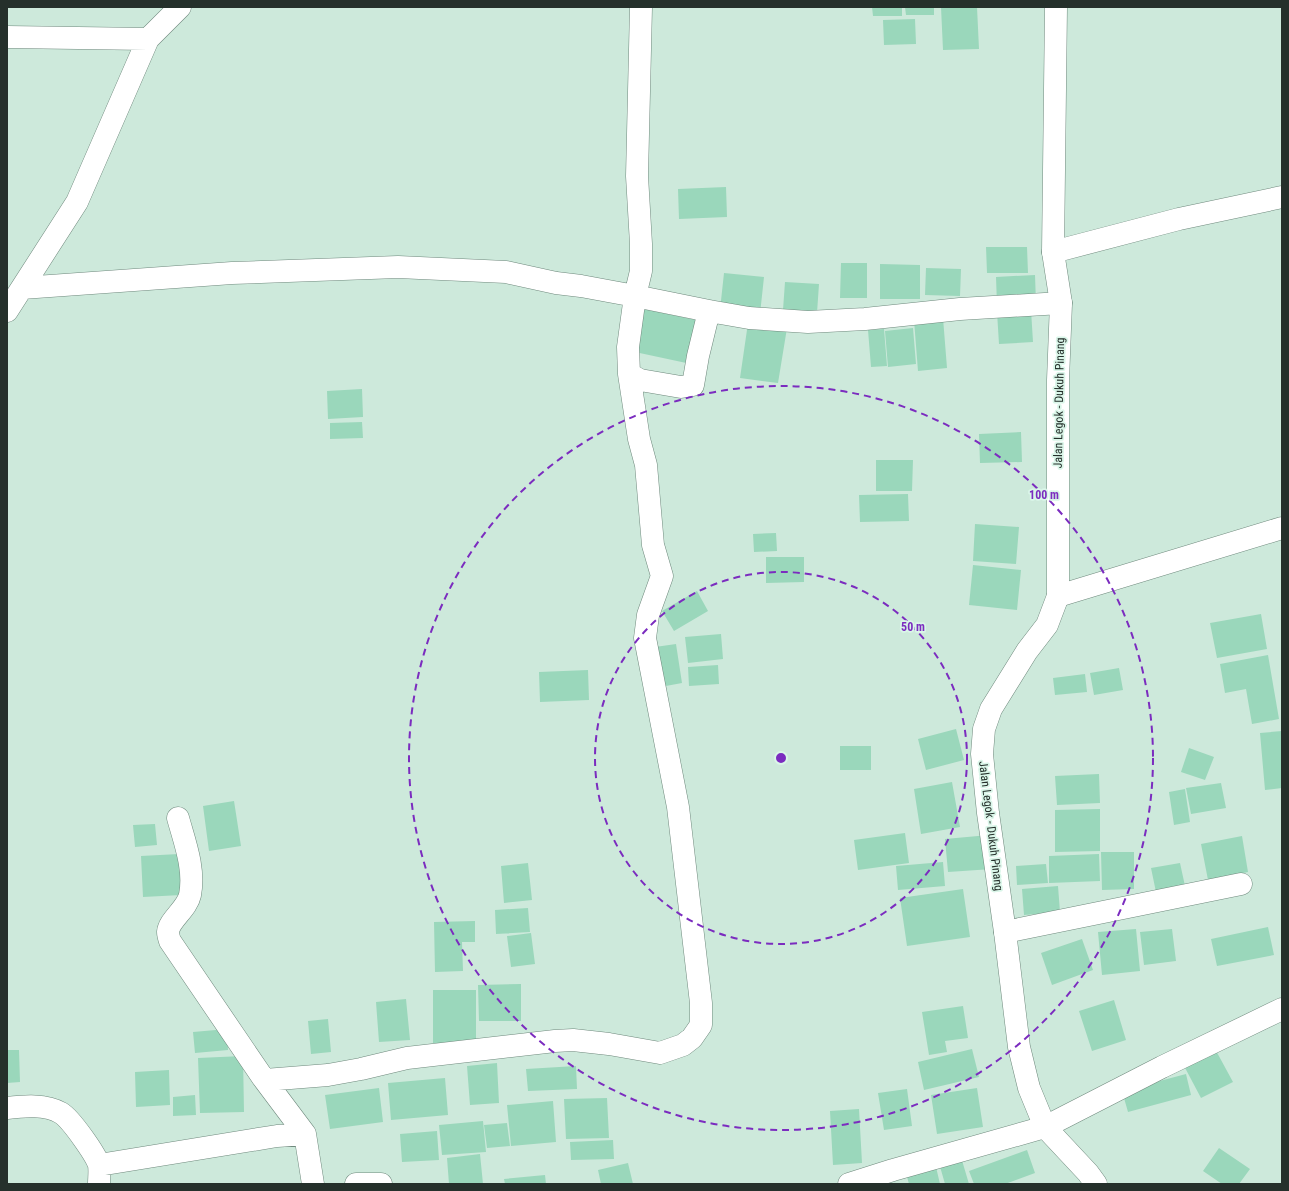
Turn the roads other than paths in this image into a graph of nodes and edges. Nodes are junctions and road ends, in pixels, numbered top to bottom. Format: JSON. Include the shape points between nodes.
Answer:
{"nodes":[{"id":1,"x":180,"y":7,"type":"edge"},
{"id":2,"x":641,"y":7,"type":"edge"},
{"id":3,"x":1056,"y":7,"type":"edge"},
{"id":4,"x":7,"y":37,"type":"edge"},
{"id":5,"x":148,"y":39,"type":"junction"},
{"id":6,"x":1282,"y":197,"type":"edge"},
{"id":7,"x":1053,"y":252,"type":"junction"},
{"id":8,"x":635,"y":296,"type":"junction"},
{"id":9,"x":13,"y":298,"type":"edge"},
{"id":10,"x":1061,"y":303,"type":"junction"},
{"id":11,"x":709,"y":311,"type":"junction"},
{"id":12,"x":629,"y":374,"type":"junction"},
{"id":13,"x":1282,"y":528,"type":"edge"},
{"id":14,"x":1058,"y":596,"type":"junction"},
{"id":15,"x":178,"y":818,"type":"dead end"},
{"id":16,"x":1241,"y":884,"type":"dead end"},
{"id":17,"x":1005,"y":932,"type":"junction"},
{"id":18,"x":1282,"y":1009,"type":"edge"},
{"id":19,"x":265,"y":1080,"type":"junction"},
{"id":20,"x":7,"y":1108,"type":"edge"},
{"id":21,"x":1045,"y":1127,"type":"junction"},
{"id":22,"x":305,"y":1134,"type":"junction"},
{"id":23,"x":99,"y":1174,"type":"edge"},
{"id":24,"x":894,"y":1177,"type":"edge"},
{"id":25,"x":313,"y":1184,"type":"edge"},
{"id":26,"x":356,"y":1184,"type":"edge"},
{"id":27,"x":381,"y":1184,"type":"edge"},
{"id":28,"x":849,"y":1184,"type":"edge"},
{"id":29,"x":1096,"y":1184,"type":"edge"}],
"edges":[{"from":1,"to":5,"type":"street"},
{"from":2,"to":8,"type":"street","via":[[638,176],[641,271]]},
{"from":3,"to":7,"type":"street","name":"Jalan Legok - Dukuh Pinang"},
{"from":4,"to":5,"type":"street"},
{"from":5,"to":9,"type":"street","via":[[77,202]]},
{"from":6,"to":7,"type":"street","via":[[1179,219]]},
{"from":7,"to":10,"type":"street","name":"Jalan Legok - Dukuh Pinang"},
{"from":8,"to":9,"type":"street","via":[[506,272],[398,267],[232,273]]},
{"from":8,"to":11,"type":"street"},
{"from":8,"to":12,"type":"street","via":[[628,347]]},
{"from":10,"to":11,"type":"street","via":[[808,322],[750,318]]},
{"from":10,"to":14,"type":"street","name":"Jalan Legok - Dukuh Pinang","via":[[1058,380]]},
{"from":11,"to":12,"type":"street","via":[[693,385],[674,386],[640,380]]},
{"from":12,"to":19,"type":"street","via":[[639,439],[646,465],[653,545],[662,576],[648,615],[645,638],[678,808],[701,1003],[701,1026],[683,1045],[660,1053],[609,1044],[555,1041],[407,1058],[328,1075]]},
{"from":13,"to":14,"type":"street"},
{"from":14,"to":17,"type":"street","name":"Jalan Legok - Dukuh Pinang","via":[[1047,625],[1007,682],[991,709],[984,729],[982,754],[988,813]]},
{"from":15,"to":19,"type":"street","via":[[192,874],[192,884],[185,906],[170,926],[170,941]]},
{"from":16,"to":17,"type":"street"},
{"from":17,"to":21,"type":"street","name":"Jalan Legok - Dukuh Pinang","via":[[1019,1047],[1029,1088]]},
{"from":18,"to":21,"type":"street"},
{"from":19,"to":22,"type":"street"},
{"from":20,"to":23,"type":"street","via":[[47,1108],[62,1114],[82,1136]]},
{"from":21,"to":24,"type":"street"},
{"from":21,"to":29,"type":"street","name":"Jalan Legok - Dukuh Pinang"},
{"from":22,"to":23,"type":"street","via":[[277,1136]]},
{"from":22,"to":25,"type":"street"},
{"from":24,"to":28,"type":"street"},
{"from":26,"to":27,"type":"street"}]}
